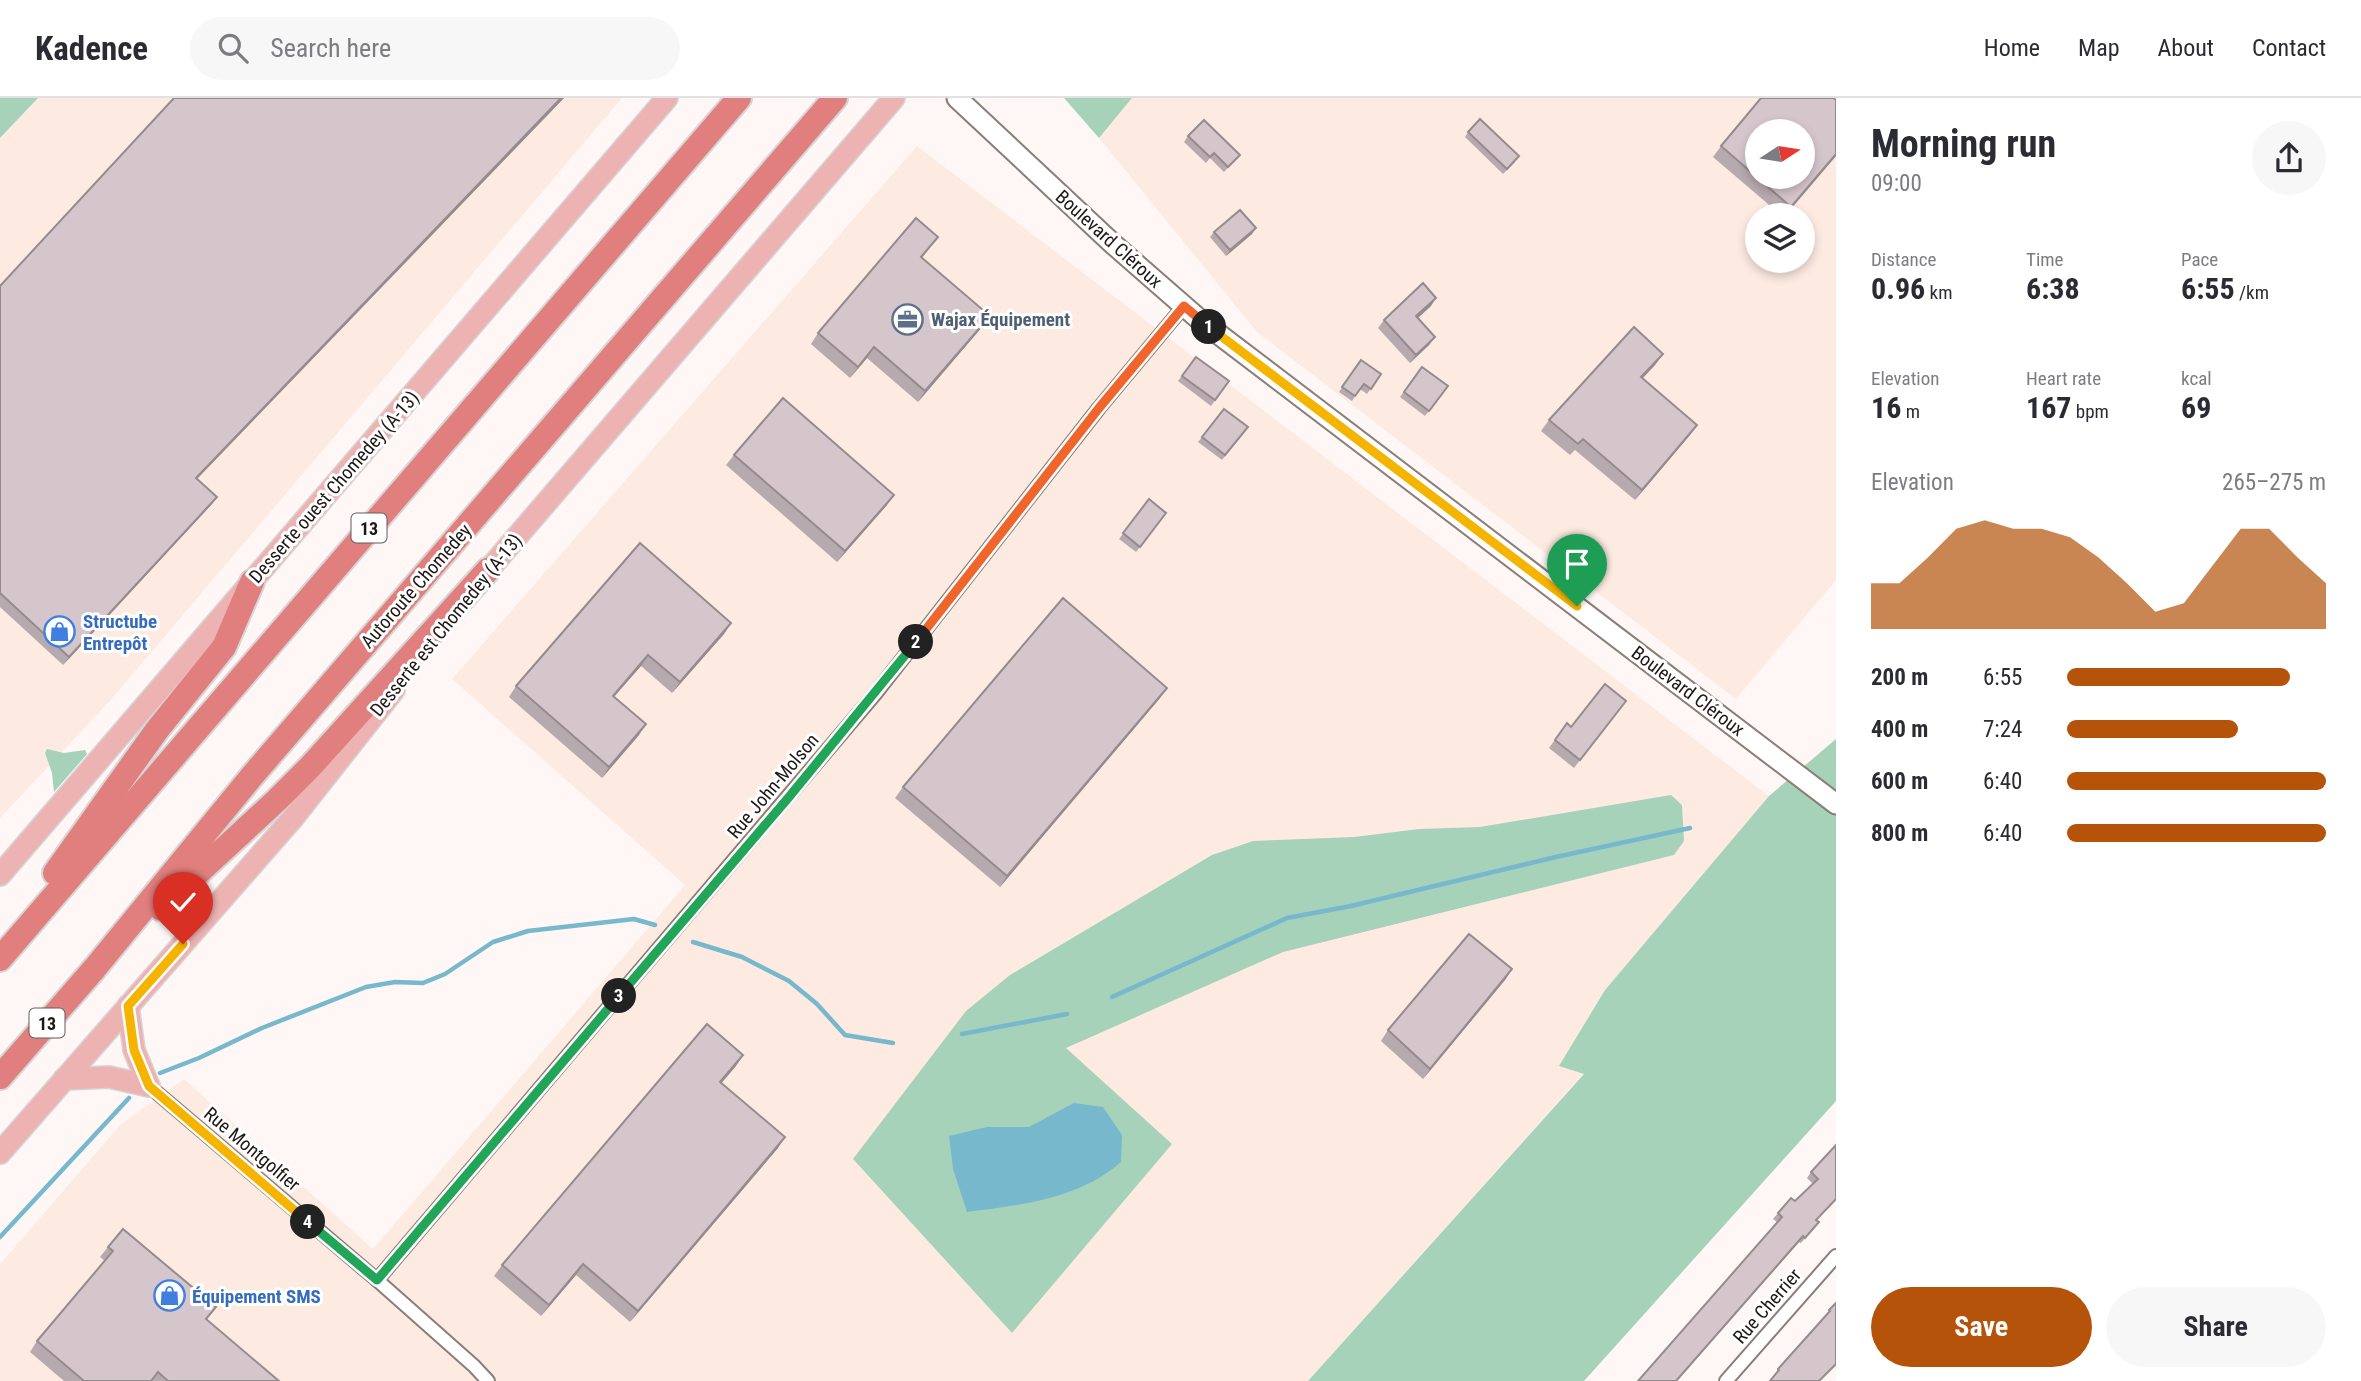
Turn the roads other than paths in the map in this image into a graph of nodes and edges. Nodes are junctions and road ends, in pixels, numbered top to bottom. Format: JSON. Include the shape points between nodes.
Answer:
{"nodes":[{"id":1,"x":667,"y":98,"type":"edge"},
{"id":2,"x":739,"y":98,"type":"edge"},
{"id":3,"x":835,"y":98,"type":"edge"},
{"id":4,"x":894,"y":98,"type":"edge"},
{"id":5,"x":963,"y":103,"type":"edge"},
{"id":6,"x":1184,"y":306,"type":"junction"},
{"id":7,"x":488,"y":570,"type":"junction"},
{"id":8,"x":252,"y":582,"type":"junction"},
{"id":9,"x":1836,"y":804,"type":"edge"},
{"id":10,"x":0,"y":875,"type":"edge"},
{"id":11,"x":0,"y":950,"type":"edge"},
{"id":12,"x":0,"y":959,"type":"edge"},
{"id":13,"x":95,"y":968,"type":"junction"},
{"id":14,"x":128,"y":1006,"type":"junction"},
{"id":15,"x":0,"y":1077,"type":"edge"},
{"id":16,"x":64,"y":1079,"type":"junction"},
{"id":17,"x":149,"y":1086,"type":"junction"},
{"id":18,"x":0,"y":1153,"type":"edge"},
{"id":19,"x":1836,"y":1256,"type":"edge"},
{"id":20,"x":377,"y":1280,"type":"junction"},
{"id":21,"x":488,"y":1381,"type":"edge"},
{"id":22,"x":1726,"y":1381,"type":"edge"}],
"edges":[{"from":1,"to":8,"type":"main road","name":"Desserte ouest Chomedey (A-13)"},
{"from":2,"to":12,"type":"highway","number":"13"},
{"from":3,"to":13,"type":"highway","name":"Autoroute Chomedey","number":"13","via":[[252,776]]},
{"from":4,"to":7,"type":"main road","name":"Desserte est Chomedey (A-13)"},
{"from":5,"to":6,"type":"street","name":"Boulevard Cléroux"},
{"from":6,"to":9,"type":"street","name":"Boulevard Cléroux"},
{"from":6,"to":20,"type":"street","name":"Rue John-Molson","via":[[1091,417],[875,694]]},
{"from":7,"to":13,"type":"highway","via":[[277,800]]},
{"from":7,"to":14,"type":"main road","name":"Desserte est Chomedey (A-13)","via":[[293,818]]},
{"from":8,"to":10,"type":"main road","name":"Desserte ouest Chomedey (A-13)"},
{"from":8,"to":11,"type":"highway","via":[[224,647],[157,730]]},
{"from":13,"to":15,"type":"highway","name":"Autoroute Chomedey","number":"13"},
{"from":14,"to":16,"type":"main road","name":"Desserte est Chomedey (A-13)"},
{"from":14,"to":17,"type":"main road","via":[[134,1050]]},
{"from":16,"to":17,"type":"main road","via":[[109,1077]]},
{"from":16,"to":18,"type":"main road","name":"Desserte est Chomedey (A-13)"},
{"from":17,"to":20,"type":"street","name":"Rue Montgolfier"},
{"from":19,"to":22,"type":"street","name":"Rue Cherrier"},
{"from":20,"to":21,"type":"street","name":"Rue Montgolfier"}]}
